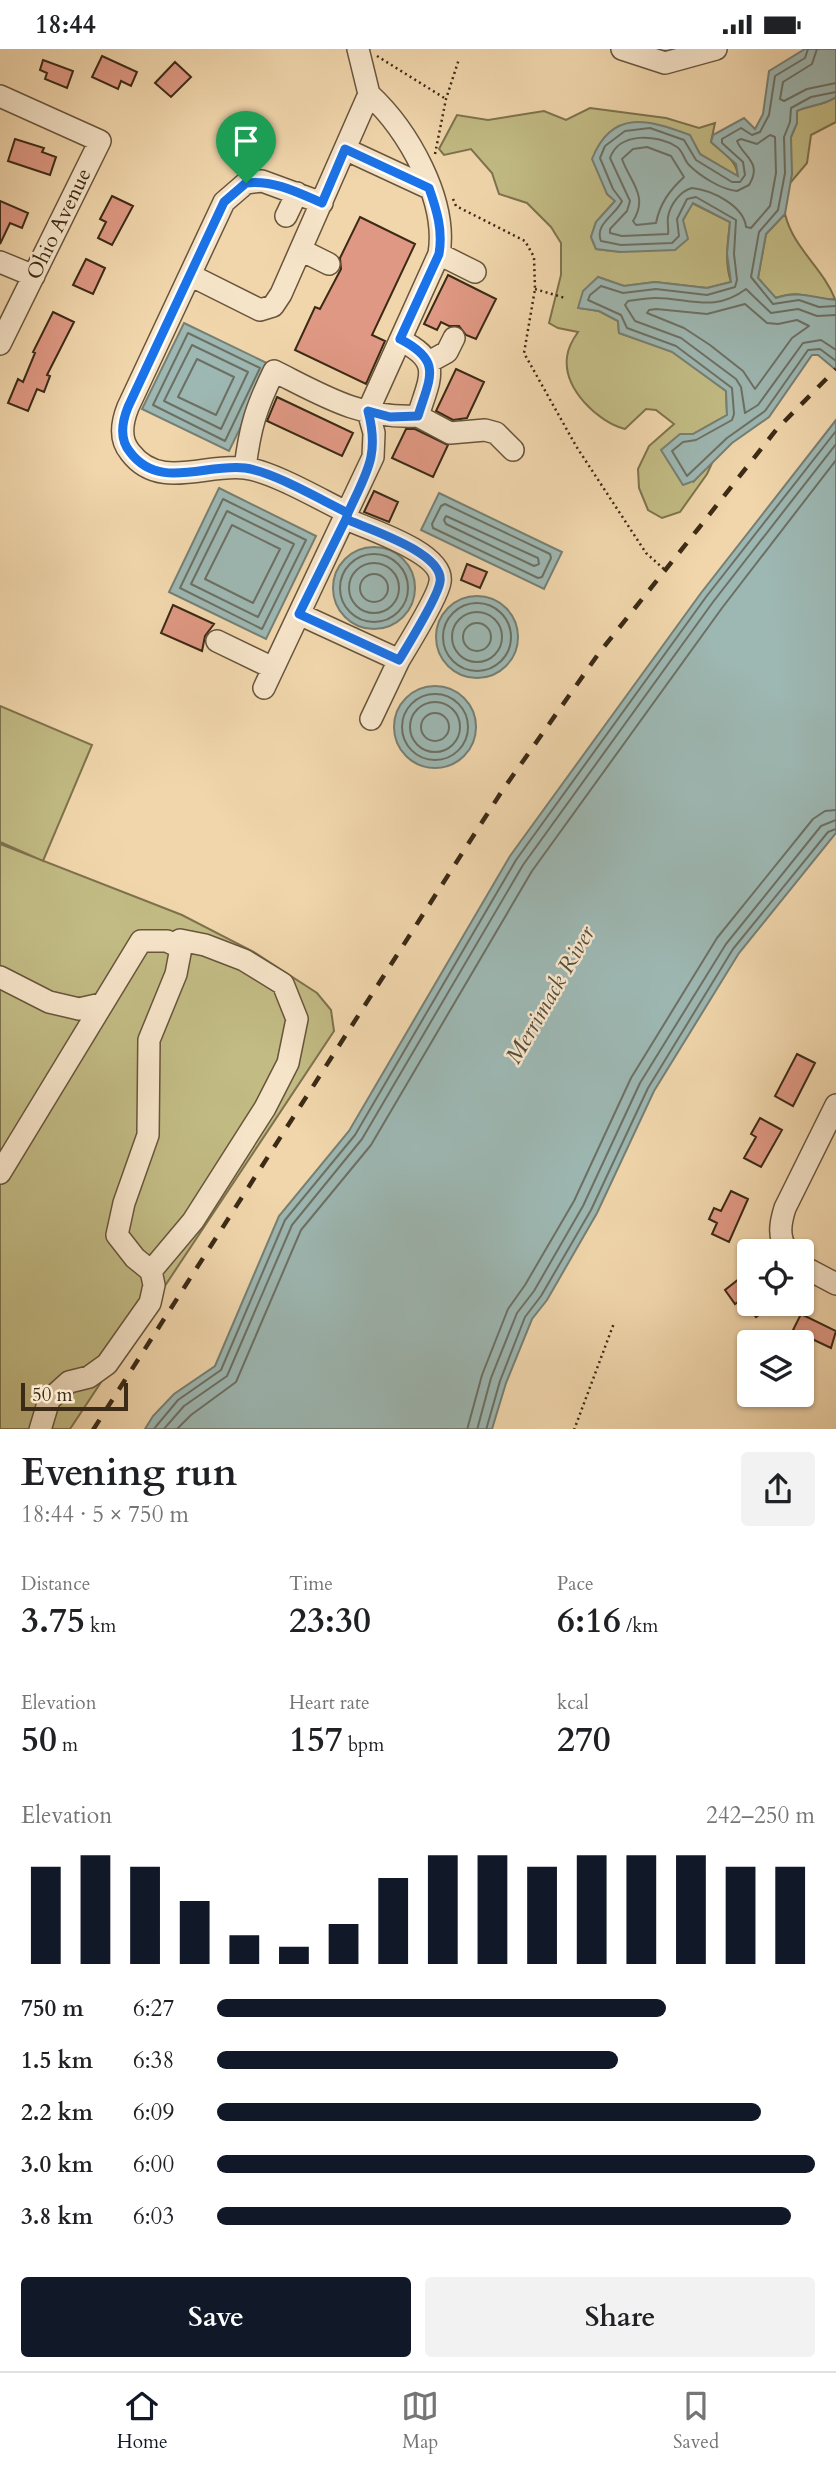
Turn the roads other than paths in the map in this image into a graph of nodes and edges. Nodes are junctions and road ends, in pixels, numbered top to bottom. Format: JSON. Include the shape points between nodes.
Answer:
{"nodes":[{"id":1,"x":622,"y":49,"type":"edge"},
{"id":2,"x":716,"y":49,"type":"edge"},
{"id":3,"x":365,"y":51,"type":"edge"},
{"id":4,"x":369,"y":93,"type":"junction"},
{"id":5,"x":0,"y":96,"type":"edge"},
{"id":6,"x":345,"y":149,"type":"junction"},
{"id":7,"x":429,"y":188,"type":"junction"},
{"id":8,"x":297,"y":193,"type":"junction"},
{"id":9,"x":322,"y":203,"type":"junction"},
{"id":10,"x":286,"y":216,"type":"dead end"},
{"id":11,"x":301,"y":250,"type":"junction"},
{"id":12,"x":439,"y":254,"type":"junction"},
{"id":13,"x":0,"y":262,"type":"edge"},
{"id":14,"x":329,"y":264,"type":"dead end"},
{"id":15,"x":475,"y":272,"type":"dead end"},
{"id":16,"x":190,"y":275,"type":"junction"},
{"id":17,"x":34,"y":276,"type":"junction"},
{"id":18,"x":454,"y":338,"type":"dead end"},
{"id":19,"x":400,"y":339,"type":"junction"},
{"id":20,"x":0,"y":344,"type":"edge"},
{"id":21,"x":429,"y":362,"type":"junction"},
{"id":22,"x":368,"y":411,"type":"junction"},
{"id":23,"x":418,"y":416,"type":"junction"},
{"id":24,"x":513,"y":450,"type":"dead end"},
{"id":25,"x":245,"y":468,"type":"junction"},
{"id":26,"x":347,"y":516,"type":"junction"},
{"id":27,"x":299,"y":614,"type":"junction"},
{"id":28,"x":217,"y":641,"type":"dead end"},
{"id":29,"x":399,"y":660,"type":"junction"},
{"id":30,"x":273,"y":668,"type":"junction"},
{"id":31,"x":264,"y":688,"type":"dead end"},
{"id":32,"x":371,"y":719,"type":"dead end"},
{"id":33,"x":181,"y":949,"type":"junction"},
{"id":34,"x":0,"y":977,"type":"edge"},
{"id":35,"x":49,"y":1002,"type":"junction"},
{"id":36,"x":102,"y":1004,"type":"junction"},
{"id":37,"x":79,"y":1042,"type":"junction"},
{"id":38,"x":836,"y":1105,"type":"edge"},
{"id":39,"x":0,"y":1173,"type":"edge"},
{"id":40,"x":781,"y":1239,"type":"edge"},
{"id":41,"x":151,"y":1271,"type":"junction"},
{"id":42,"x":814,"y":1272,"type":"edge"},
{"id":43,"x":836,"y":1284,"type":"edge"},
{"id":44,"x":40,"y":1429,"type":"edge"}],
"edges":[{"from":1,"to":2,"type":"street","via":[[665,63]]},
{"from":3,"to":4,"type":"street"},
{"from":4,"to":6,"type":"street"},
{"from":4,"to":7,"type":"street","via":[[395,121],[422,165]]},
{"from":5,"to":17,"type":"street","name":"Ohio Avenue","via":[[100,141]]},
{"from":6,"to":7,"type":"street"},
{"from":6,"to":9,"type":"street"},
{"from":7,"to":12,"type":"street","via":[[440,219]]},
{"from":8,"to":9,"type":"street"},
{"from":8,"to":10,"type":"street"},
{"from":8,"to":16,"type":"street","via":[[262,181],[235,190],[224,202]]},
{"from":9,"to":11,"type":"street"},
{"from":11,"to":14,"type":"street"},
{"from":11,"to":16,"type":"street","via":[[273,306],[260,310]]},
{"from":12,"to":15,"type":"street"},
{"from":12,"to":19,"type":"street"},
{"from":13,"to":17,"type":"street"},
{"from":16,"to":25,"type":"street","via":[[123,418],[126,448],[136,461],[168,474]]},
{"from":17,"to":20,"type":"street","name":"Ohio Avenue"},
{"from":18,"to":21,"type":"street","via":[[447,352]]},
{"from":19,"to":21,"type":"street","via":[[420,350]]},
{"from":19,"to":22,"type":"street"},
{"from":21,"to":23,"type":"street","via":[[429,380]]},
{"from":22,"to":23,"type":"street","via":[[390,417]]},
{"from":22,"to":25,"type":"street","via":[[351,409],[274,371],[255,410]]},
{"from":22,"to":26,"type":"street","via":[[374,433],[373,457]]},
{"from":23,"to":24,"type":"street","via":[[450,433],[496,433]]},
{"from":25,"to":26,"type":"street"},
{"from":26,"to":27,"type":"street"},
{"from":26,"to":29,"type":"street","via":[[428,556],[438,568],[440,582]]},
{"from":27,"to":29,"type":"street"},
{"from":27,"to":30,"type":"street"},
{"from":28,"to":30,"type":"street"},
{"from":29,"to":32,"type":"street"},
{"from":30,"to":31,"type":"street"},
{"from":33,"to":36,"type":"street","via":[[167,941],[141,941]]},
{"from":33,"to":41,"type":"street","via":[[176,974],[149,1040],[148,1135],[117,1235]]},
{"from":33,"to":41,"type":"street","via":[[180,940],[205,945],[244,960],[283,983],[297,1019],[288,1063],[265,1108],[193,1221]]},
{"from":34,"to":35,"type":"street"},
{"from":35,"to":36,"type":"street","via":[[79,1009]]},
{"from":35,"to":37,"type":"street"},
{"from":36,"to":37,"type":"street"},
{"from":37,"to":39,"type":"street"},
{"from":38,"to":40,"type":"street","via":[[785,1208]]},
{"from":41,"to":44,"type":"street","via":[[150,1303],[107,1364],[89,1377],[69,1382],[49,1400]]},
{"from":42,"to":43,"type":"street"}]}
